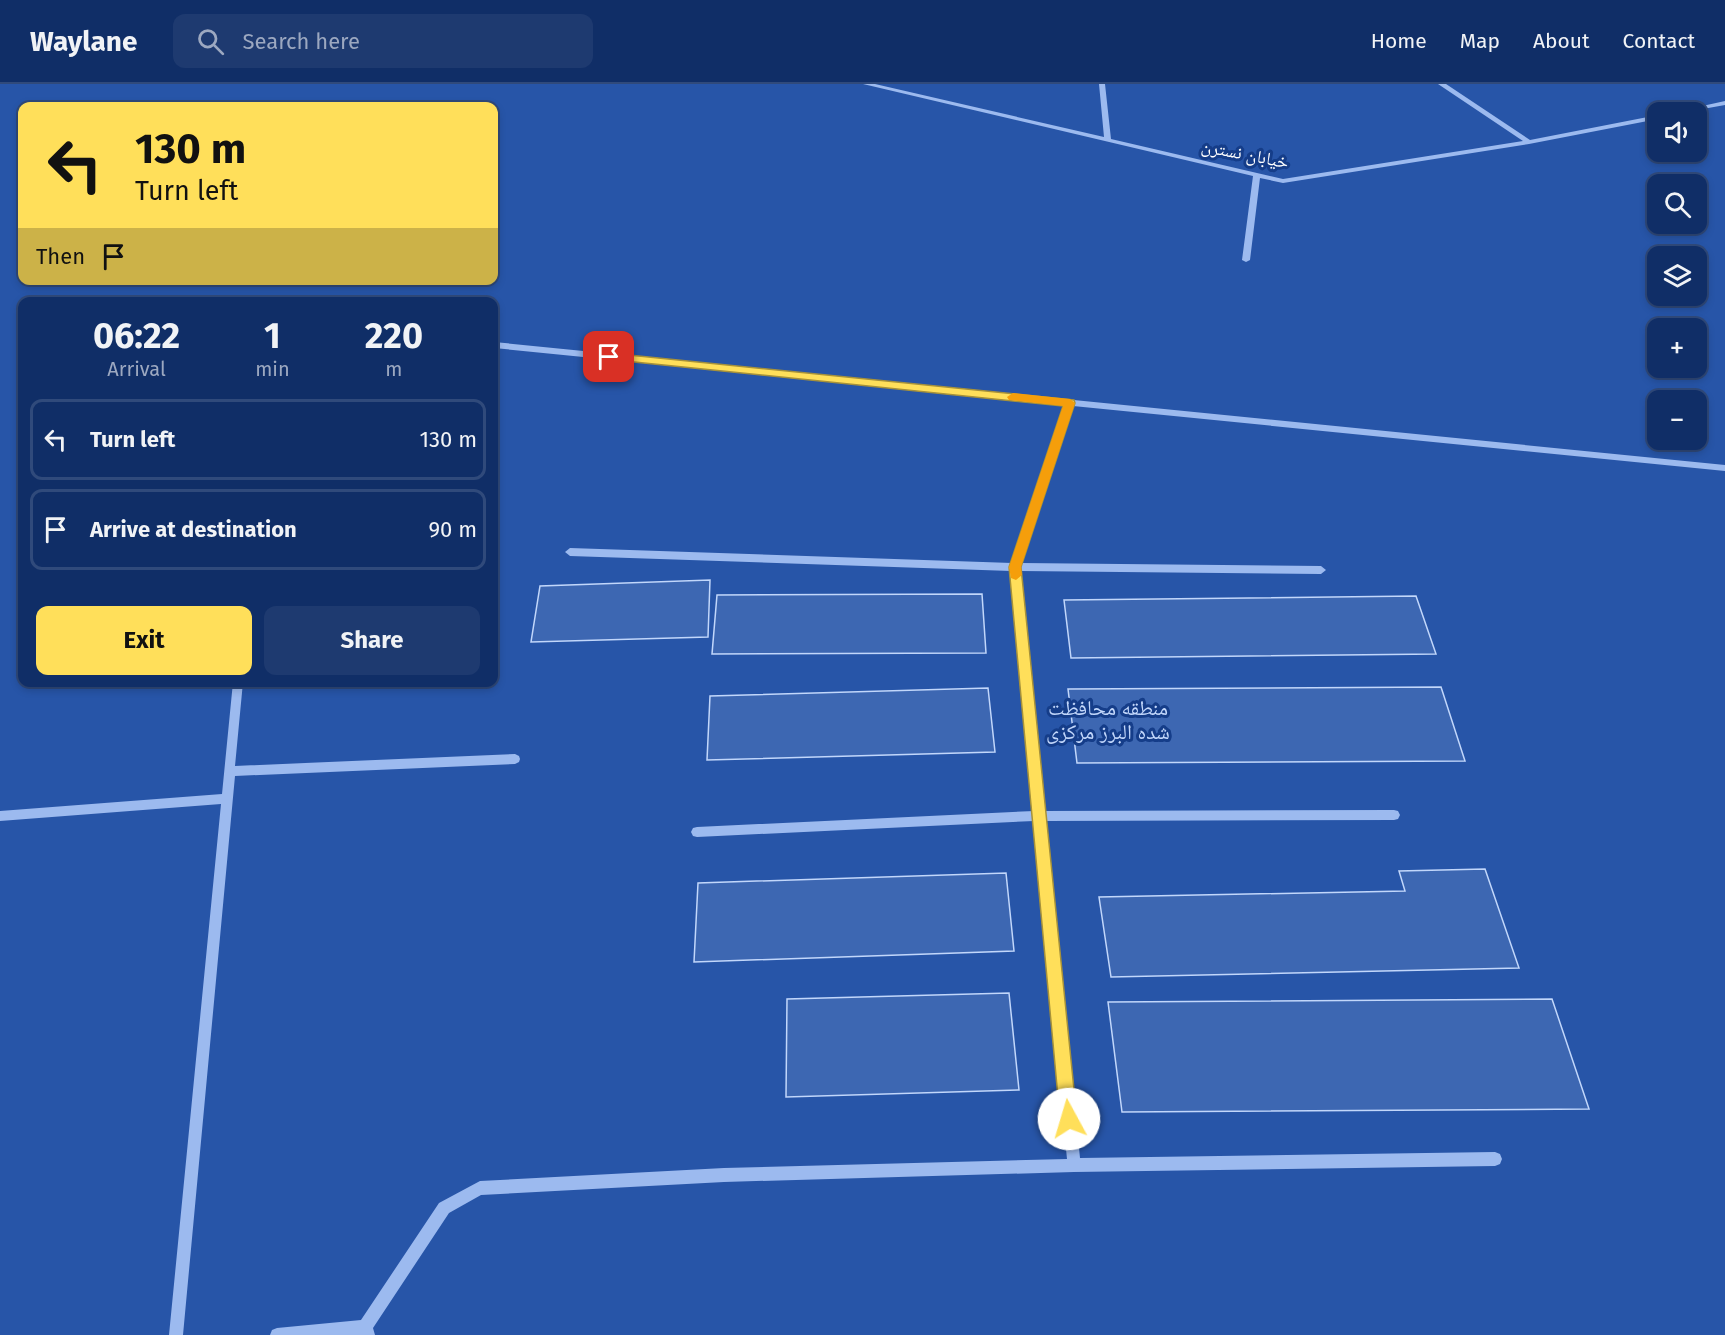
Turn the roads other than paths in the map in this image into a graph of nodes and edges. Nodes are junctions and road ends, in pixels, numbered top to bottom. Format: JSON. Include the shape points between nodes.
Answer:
{"nodes":[{"id":1,"x":866,"y":84,"type":"edge"},
{"id":2,"x":1102,"y":84,"type":"edge"},
{"id":3,"x":1441,"y":84,"type":"edge"},
{"id":4,"x":1725,"y":103,"type":"edge"},
{"id":5,"x":1707,"y":106,"type":"edge"},
{"id":6,"x":1647,"y":119,"type":"edge"},
{"id":7,"x":1108,"y":140,"type":"junction"},
{"id":8,"x":1529,"y":142,"type":"junction"},
{"id":9,"x":1257,"y":174,"type":"junction"},
{"id":10,"x":1246,"y":260,"type":"dead end"},
{"id":11,"x":498,"y":345,"type":"edge"},
{"id":12,"x":1070,"y":403,"type":"junction"},
{"id":13,"x":1725,"y":468,"type":"edge"},
{"id":14,"x":570,"y":552,"type":"dead end"},
{"id":15,"x":1015,"y":567,"type":"junction"},
{"id":16,"x":1321,"y":570,"type":"dead end"},
{"id":17,"x":237,"y":687,"type":"edge"},
{"id":18,"x":516,"y":759,"type":"dead end"},
{"id":19,"x":229,"y":771,"type":"junction"},
{"id":20,"x":227,"y":799,"type":"junction"},
{"id":21,"x":1394,"y":815,"type":"dead end"},
{"id":22,"x":0,"y":816,"type":"edge"},
{"id":23,"x":1038,"y":816,"type":"junction"},
{"id":24,"x":697,"y":832,"type":"dead end"},
{"id":25,"x":1495,"y":1159,"type":"dead end"},
{"id":26,"x":1074,"y":1165,"type":"junction"},
{"id":27,"x":366,"y":1331,"type":"edge"},
{"id":28,"x":176,"y":1335,"type":"edge"},
{"id":29,"x":277,"y":1335,"type":"edge"}],
"edges":[{"from":1,"to":7,"type":"street","name":"خیابان نسترن"},
{"from":2,"to":7,"type":"street"},
{"from":3,"to":8,"type":"street"},
{"from":4,"to":5,"type":"street"},
{"from":6,"to":8,"type":"street","name":"خیابان نسترن"},
{"from":7,"to":9,"type":"street","name":"خیابان نسترن"},
{"from":8,"to":9,"type":"street","name":"خیابان نسترن","via":[[1283,181]]},
{"from":9,"to":10,"type":"street"},
{"from":11,"to":12,"type":"street"},
{"from":12,"to":13,"type":"street"},
{"from":12,"to":15,"type":"street"},
{"from":14,"to":15,"type":"street"},
{"from":15,"to":16,"type":"street"},
{"from":15,"to":23,"type":"street"},
{"from":17,"to":19,"type":"street"},
{"from":18,"to":19,"type":"street"},
{"from":19,"to":20,"type":"street"},
{"from":20,"to":22,"type":"street"},
{"from":20,"to":28,"type":"street"},
{"from":21,"to":23,"type":"street"},
{"from":23,"to":24,"type":"street"},
{"from":23,"to":26,"type":"street"},
{"from":25,"to":26,"type":"street"},
{"from":26,"to":27,"type":"street","via":[[724,1175],[480,1188],[444,1208]]},
{"from":27,"to":29,"type":"street"}]}
